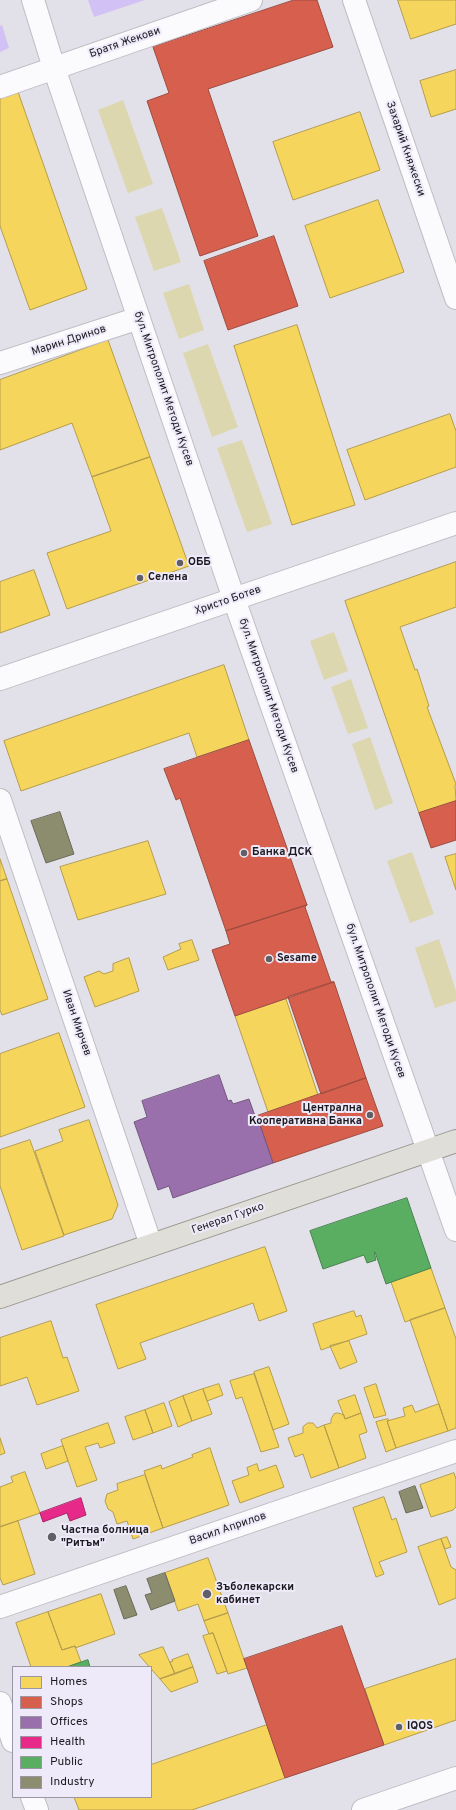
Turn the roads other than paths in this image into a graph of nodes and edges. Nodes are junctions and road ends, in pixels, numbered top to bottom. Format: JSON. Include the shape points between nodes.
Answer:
{"nodes":[{"id":1,"x":33,"y":0,"type":"edge"},
{"id":2,"x":251,"y":0,"type":"edge"},
{"id":3,"x":354,"y":0,"type":"edge"},
{"id":4,"x":54,"y":68,"type":"junction"},
{"id":5,"x":0,"y":87,"type":"edge"},
{"id":6,"x":456,"y":298,"type":"edge"},
{"id":7,"x":139,"y":318,"type":"junction"},
{"id":8,"x":0,"y":363,"type":"edge"},
{"id":9,"x":456,"y":523,"type":"edge"},
{"id":10,"x":234,"y":599,"type":"junction"},
{"id":11,"x":0,"y":679,"type":"edge"},
{"id":12,"x":0,"y":800,"type":"edge"},
{"id":13,"x":456,"y":1141,"type":"edge"},
{"id":14,"x":427,"y":1150,"type":"junction"},
{"id":15,"x":456,"y":1230,"type":"edge"},
{"id":16,"x":151,"y":1245,"type":"junction"},
{"id":17,"x":0,"y":1297,"type":"edge"},
{"id":18,"x":456,"y":1451,"type":"edge"},
{"id":19,"x":0,"y":1607,"type":"edge"},
{"id":20,"x":0,"y":1703,"type":"edge"},
{"id":21,"x":12,"y":1738,"type":"edge"},
{"id":22,"x":456,"y":1778,"type":"edge"},
{"id":23,"x":32,"y":1798,"type":"edge"},
{"id":24,"x":37,"y":1810,"type":"edge"},
{"id":25,"x":363,"y":1810,"type":"edge"}],
"edges":[{"from":1,"to":4,"type":"street","name":"бул. Митрополит Методи Кусев"},
{"from":2,"to":4,"type":"street","name":"Братя Жекови"},
{"from":3,"to":6,"type":"street","name":"Захарий Княжески"},
{"from":4,"to":5,"type":"street","name":"Братя Жекови"},
{"from":4,"to":7,"type":"street","name":"бул. Митрополит Методи Кусев"},
{"from":7,"to":8,"type":"street","name":"Марин Дринов"},
{"from":7,"to":10,"type":"street","name":"бул. Митрополит Методи Кусев"},
{"from":9,"to":10,"type":"street","name":"Христо Ботев"},
{"from":10,"to":11,"type":"street","name":"Христо Ботев"},
{"from":10,"to":14,"type":"street","name":"бул. Митрополит Методи Кусев"},
{"from":12,"to":16,"type":"street","name":"Иван Мирчев"},
{"from":13,"to":14,"type":"main road","name":"Генерал Гурко"},
{"from":14,"to":15,"type":"street","name":"бул. Митрополит Методи Кусев"},
{"from":14,"to":16,"type":"main road","name":"Генерал Гурко"},
{"from":16,"to":17,"type":"main road","name":"Генерал Гурко"},
{"from":18,"to":19,"type":"street","name":"Васил Априлов"},
{"from":20,"to":21,"type":"street"},
{"from":22,"to":25,"type":"street"},
{"from":23,"to":24,"type":"street"}]}
